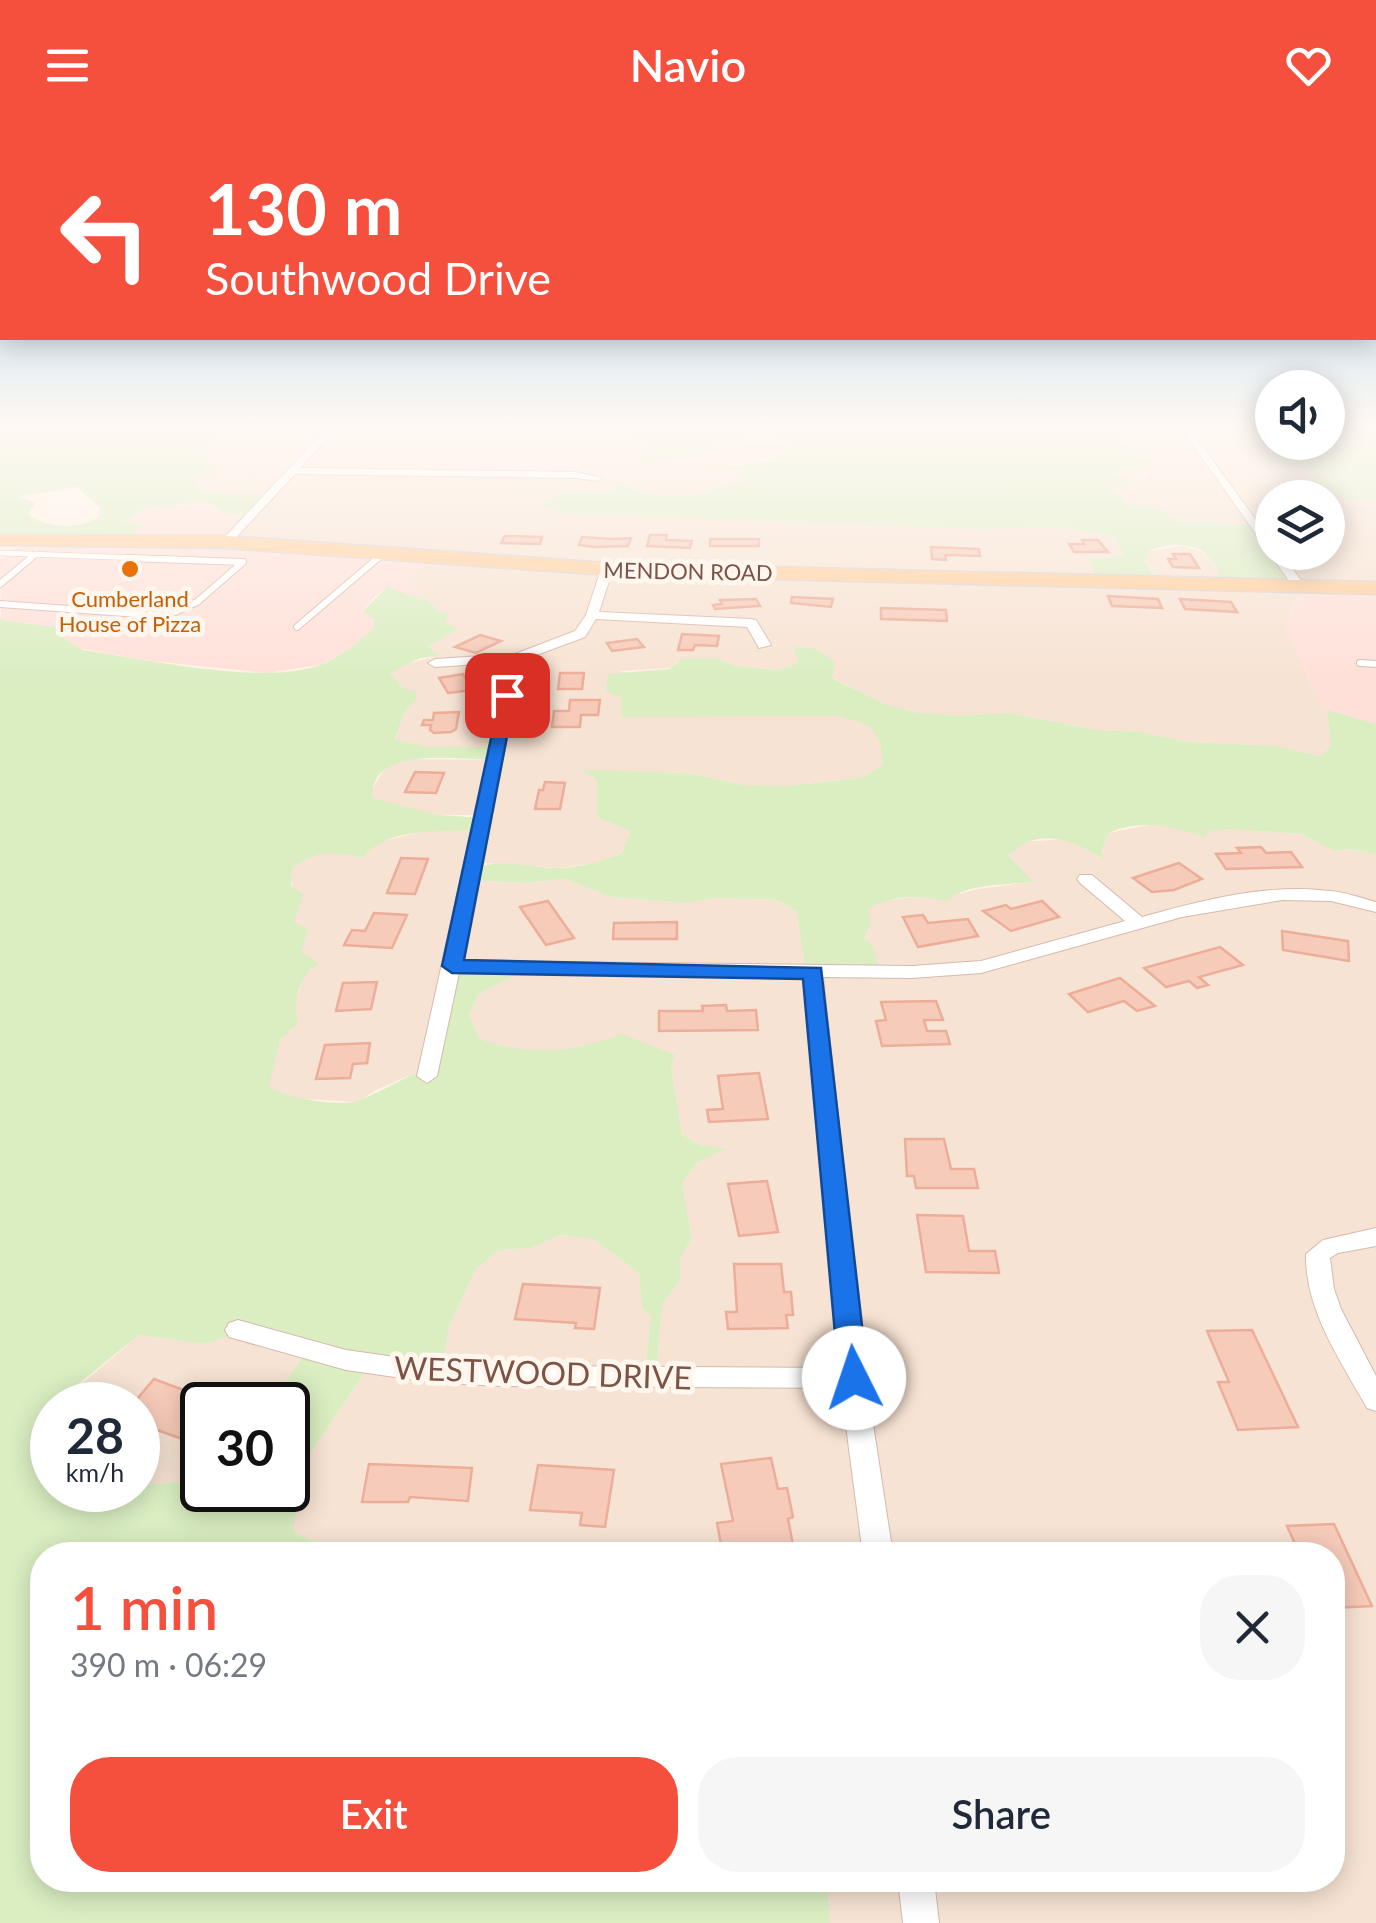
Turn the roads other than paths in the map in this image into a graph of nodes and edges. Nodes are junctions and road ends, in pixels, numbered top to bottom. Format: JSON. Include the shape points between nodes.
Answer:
{"nodes":[{"id":1,"x":254,"y":512,"type":"edge"},
{"id":2,"x":0,"y":540,"type":"edge"},
{"id":3,"x":151,"y":540,"type":"junction"},
{"id":4,"x":226,"y":542,"type":"junction"},
{"id":5,"x":0,"y":553,"type":"edge"},
{"id":6,"x":37,"y":553,"type":"junction"},
{"id":7,"x":381,"y":555,"type":"junction"},
{"id":8,"x":130,"y":556,"type":"junction"},
{"id":9,"x":206,"y":558,"type":"junction"},
{"id":10,"x":607,"y":569,"type":"junction"},
{"id":11,"x":1287,"y":570,"type":"edge"},
{"id":12,"x":0,"y":584,"type":"edge"},
{"id":13,"x":1298,"y":585,"type":"junction"},
{"id":14,"x":1376,"y":588,"type":"edge"},
{"id":15,"x":0,"y":604,"type":"edge"},
{"id":16,"x":592,"y":615,"type":"junction"},
{"id":17,"x":297,"y":628,"type":"dead end"},
{"id":18,"x":764,"y":645,"type":"dead end"},
{"id":19,"x":517,"y":658,"type":"junction"},
{"id":20,"x":436,"y":663,"type":"dead end"},
{"id":21,"x":1360,"y":663,"type":"dead end"},
{"id":22,"x":1376,"y":664,"type":"edge"},
{"id":23,"x":1086,"y":880,"type":"dead end"},
{"id":24,"x":1376,"y":907,"type":"edge"},
{"id":25,"x":1140,"y":925,"type":"junction"},
{"id":26,"x":452,"y":966,"type":"junction"},
{"id":27,"x":813,"y":972,"type":"junction"},
{"id":28,"x":427,"y":1076,"type":"dead end"},
{"id":29,"x":1376,"y":1237,"type":"edge"},
{"id":30,"x":238,"y":1330,"type":"dead end"},
{"id":31,"x":854,"y":1378,"type":"junction"},
{"id":32,"x":1376,"y":1400,"type":"edge"},
{"id":33,"x":876,"y":1542,"type":"edge"},
{"id":34,"x":917,"y":1892,"type":"edge"},
{"id":35,"x":921,"y":1923,"type":"edge"}],
"edges":[{"from":1,"to":4,"type":"street"},
{"from":2,"to":3,"type":"main road","name":"MENDON ROAD"},
{"from":3,"to":4,"type":"main road","name":"MENDON ROAD"},
{"from":3,"to":8,"type":"lane"},
{"from":4,"to":7,"type":"main road","name":"MENDON ROAD"},
{"from":4,"to":9,"type":"lane"},
{"from":5,"to":6,"type":"lane"},
{"from":6,"to":8,"type":"lane"},
{"from":6,"to":12,"type":"lane"},
{"from":7,"to":10,"type":"main road","name":"MENDON ROAD"},
{"from":7,"to":17,"type":"lane"},
{"from":8,"to":9,"type":"lane"},
{"from":9,"to":15,"type":"lane","via":[[243,562],[198,602],[166,616]]},
{"from":10,"to":13,"type":"main road","name":"MENDON ROAD"},
{"from":10,"to":16,"type":"street"},
{"from":11,"to":13,"type":"street"},
{"from":13,"to":14,"type":"main road","name":"MENDON ROAD"},
{"from":16,"to":18,"type":"street","via":[[751,623]]},
{"from":16,"to":19,"type":"street","via":[[580,634]]},
{"from":19,"to":20,"type":"street"},
{"from":19,"to":26,"type":"street"},
{"from":21,"to":22,"type":"lane"},
{"from":23,"to":25,"type":"street"},
{"from":24,"to":25,"type":"street","via":[[1279,893]]},
{"from":25,"to":27,"type":"street","via":[[977,968]]},
{"from":26,"to":27,"type":"street"},
{"from":26,"to":28,"type":"street"},
{"from":27,"to":31,"type":"street"},
{"from":29,"to":32,"type":"street","via":[[1331,1246],[1318,1254],[1316,1268],[1320,1290]]},
{"from":30,"to":31,"type":"street","name":"WESTWOOD DRIVE","via":[[346,1360],[430,1372]]},
{"from":31,"to":33,"type":"street"},
{"from":34,"to":35,"type":"street"}]}
